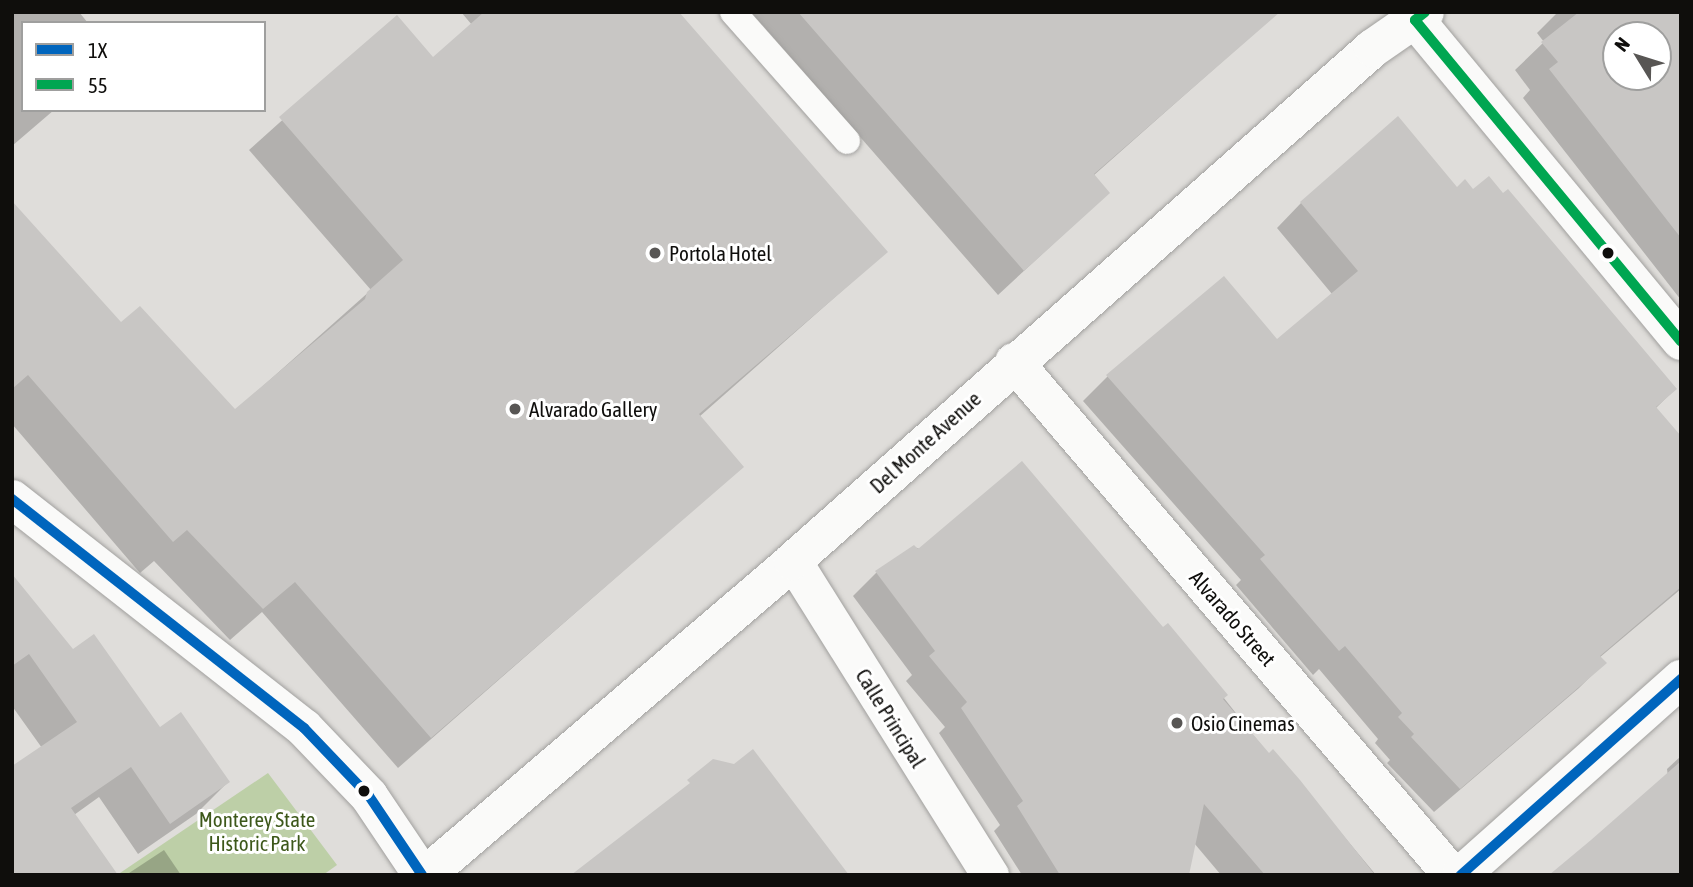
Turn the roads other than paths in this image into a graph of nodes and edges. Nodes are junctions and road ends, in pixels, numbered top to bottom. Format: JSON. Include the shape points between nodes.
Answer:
{"nodes":[{"id":1,"x":733,"y":12,"type":"edge"},
{"id":2,"x":1416,"y":15,"type":"edge"},
{"id":3,"x":847,"y":141,"type":"dead end"},
{"id":4,"x":1681,"y":341,"type":"edge"},
{"id":5,"x":1014,"y":362,"type":"junction"},
{"id":6,"x":12,"y":499,"type":"edge"},
{"id":7,"x":793,"y":561,"type":"junction"},
{"id":8,"x":1681,"y":679,"type":"edge"},
{"id":9,"x":424,"y":875,"type":"edge"},
{"id":10,"x":989,"y":875,"type":"edge"},
{"id":11,"x":1452,"y":875,"type":"edge"},
{"id":12,"x":1461,"y":875,"type":"edge"}],
"edges":[{"from":1,"to":3,"type":"street"},
{"from":2,"to":4,"type":"main road"},
{"from":2,"to":5,"type":"main road","name":"Del Monte Avenue"},
{"from":5,"to":7,"type":"main road","name":"Del Monte Avenue"},
{"from":5,"to":11,"type":"main road","name":"Alvarado Street"},
{"from":6,"to":9,"type":"main road","via":[[304,728],[369,796]]},
{"from":7,"to":9,"type":"main road","name":"Del Monte Avenue"},
{"from":7,"to":10,"type":"street","name":"Calle Principal"},
{"from":8,"to":12,"type":"main road"}]}
